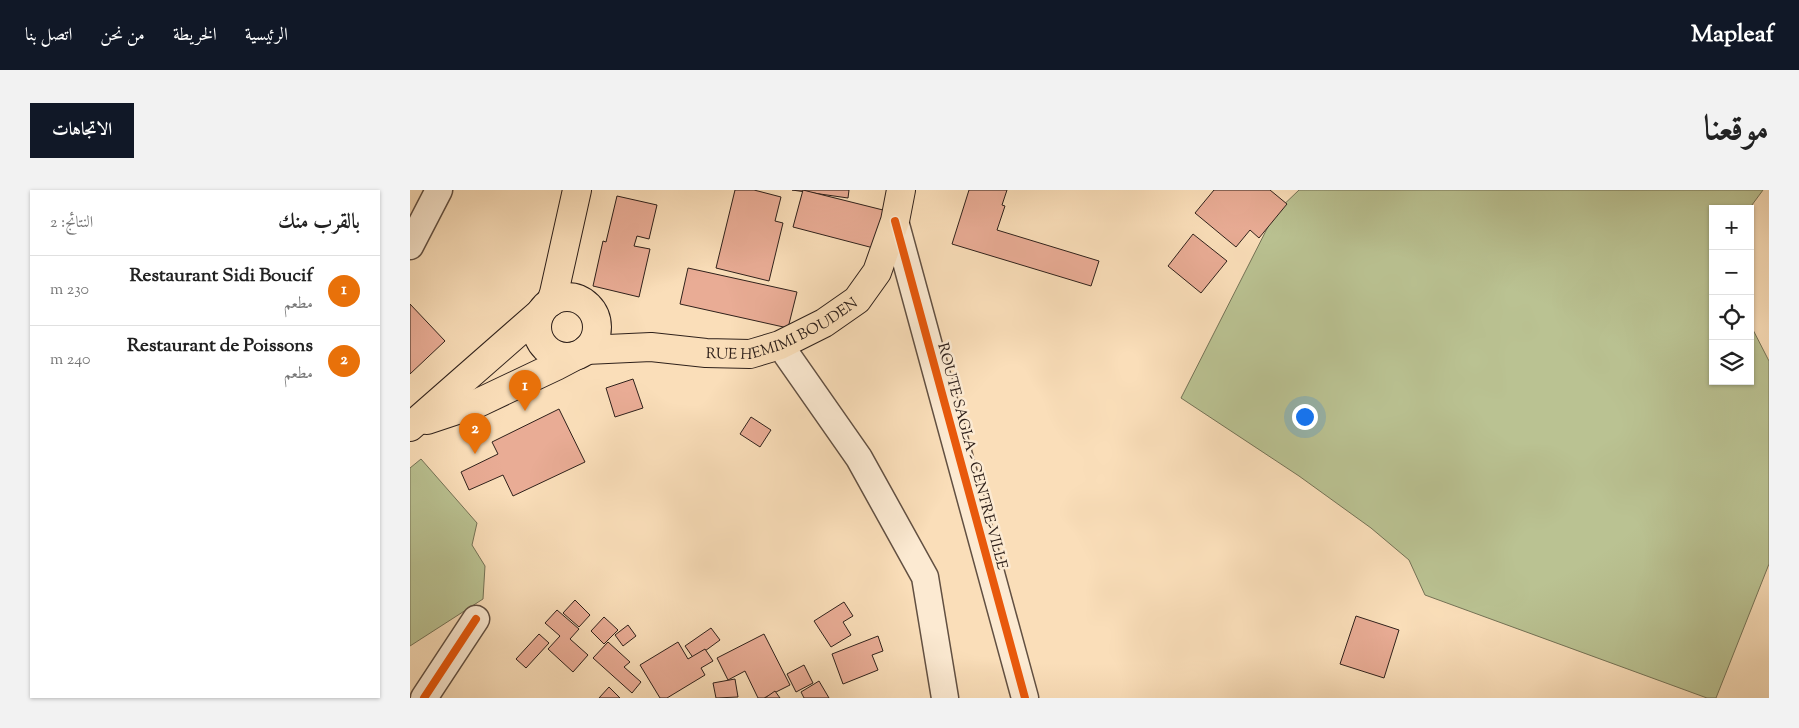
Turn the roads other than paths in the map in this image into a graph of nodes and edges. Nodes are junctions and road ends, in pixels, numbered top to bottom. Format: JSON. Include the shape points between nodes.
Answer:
{"nodes":[{"id":1,"x":439,"y":190,"type":"edge"},
{"id":2,"x":577,"y":190,"type":"edge"},
{"id":3,"x":901,"y":190,"type":"edge"},
{"id":4,"x":896,"y":221,"type":"junction"},
{"id":5,"x":410,"y":246,"type":"edge"},
{"id":6,"x":545,"y":308,"type":"junction"},
{"id":7,"x":780,"y":345,"type":"junction"},
{"id":8,"x":580,"y":353,"type":"junction"},
{"id":9,"x":413,"y":425,"type":"edge"},
{"id":10,"x":476,"y":619,"type":"dead end"},
{"id":11,"x":424,"y":698,"type":"edge"},
{"id":12,"x":945,"y":698,"type":"edge"},
{"id":13,"x":1025,"y":698,"type":"edge"}],
"edges":[{"from":1,"to":5,"type":"street"},
{"from":2,"to":6,"type":"main road","via":[[554,293]]},
{"from":3,"to":4,"type":"main road","name":"RUE HEMIMI BOUDEN"},
{"from":4,"to":7,"type":"main road","name":"RUE HEMIMI BOUDEN","via":[[877,272],[857,300],[824,323]]},
{"from":4,"to":13,"type":"street","name":"ROUTE SAGLA - CENTRE-VILLE"},
{"from":6,"to":8,"type":"main road","via":[[537,323],[540,342],[555,355],[565,357]]},
{"from":6,"to":8,"type":"main road","via":[[559,298],[569,297],[587,305],[593,313],[596,328],[593,342]]},
{"from":6,"to":9,"type":"main road"},
{"from":7,"to":8,"type":"main road","name":"RUE HEMIMI BOUDEN","via":[[750,354],[651,347]]},
{"from":7,"to":12,"type":"street","via":[[860,458],[924,577]]},
{"from":8,"to":9,"type":"main road","name":"RUE HEMIMI BOUDEN","via":[[478,403]]},
{"from":10,"to":11,"type":"street"}]}
